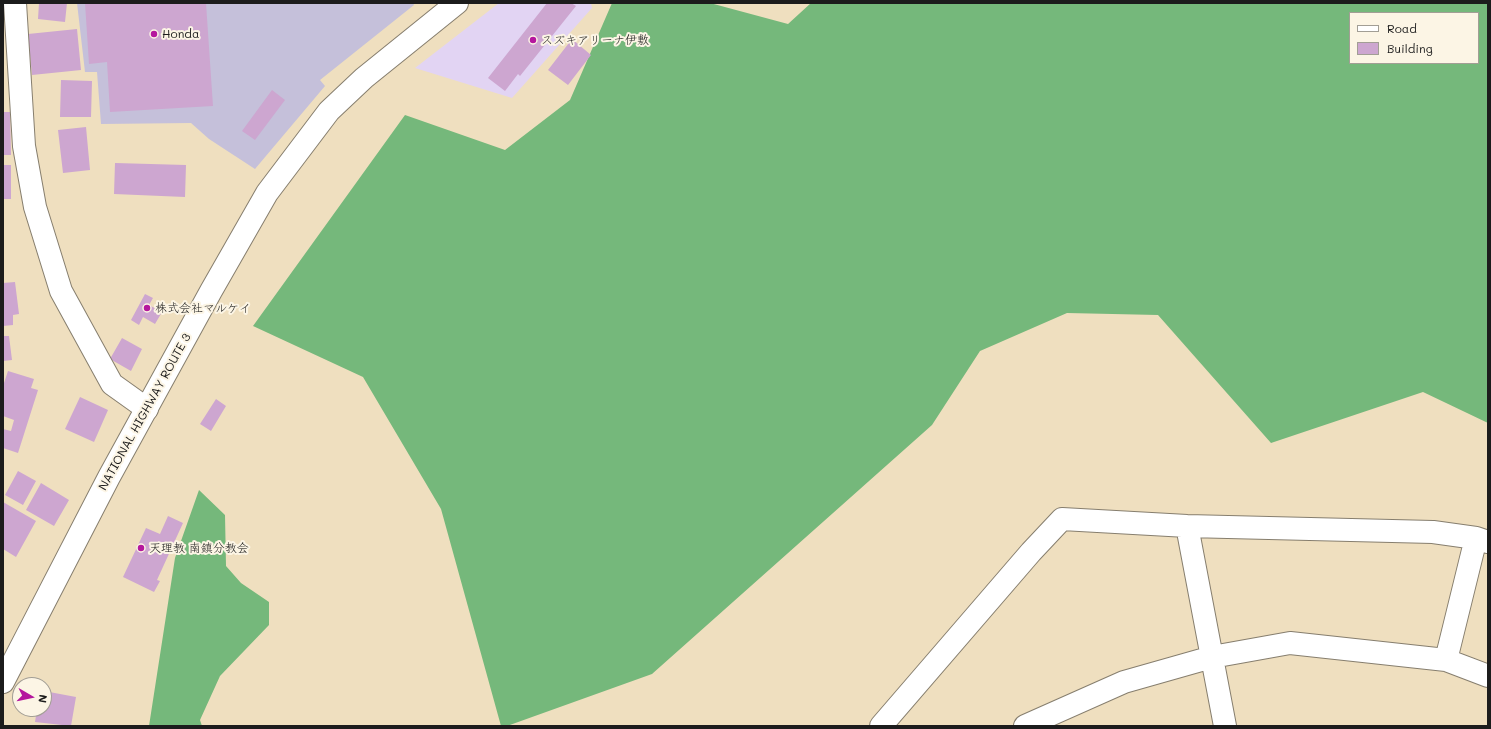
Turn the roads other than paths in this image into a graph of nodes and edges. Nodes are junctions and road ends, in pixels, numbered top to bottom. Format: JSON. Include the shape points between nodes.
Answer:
{"nodes":[{"id":1,"x":14,"y":3,"type":"edge"},
{"id":2,"x":457,"y":3,"type":"edge"},
{"id":3,"x":146,"y":409,"type":"junction"},
{"id":4,"x":1187,"y":526,"type":"junction"},
{"id":5,"x":1482,"y":540,"type":"edge"},
{"id":6,"x":1212,"y":657,"type":"junction"},
{"id":7,"x":1446,"y":660,"type":"junction"},
{"id":8,"x":1488,"y":676,"type":"edge"},
{"id":9,"x":3,"y":682,"type":"edge"},
{"id":10,"x":882,"y":726,"type":"edge"},
{"id":11,"x":1025,"y":726,"type":"edge"},
{"id":12,"x":1225,"y":726,"type":"edge"}],
"edges":[{"from":1,"to":3,"type":"main road","via":[[24,146],[35,206],[61,291],[112,384]]},
{"from":2,"to":3,"type":"main road","name":"NATIONAL HIGHWAY ROUTE 3","via":[[364,78],[329,111],[267,193]]},
{"from":3,"to":9,"type":"main road","name":"NATIONAL HIGHWAY ROUTE 3"},
{"from":4,"to":5,"type":"main road","via":[[1433,532]]},
{"from":4,"to":6,"type":"main road"},
{"from":4,"to":10,"type":"main road","via":[[1062,520],[1031,552]]},
{"from":5,"to":7,"type":"main road"},
{"from":6,"to":7,"type":"main road","via":[[1290,643]]},
{"from":6,"to":11,"type":"main road","via":[[1124,682]]},
{"from":6,"to":12,"type":"main road"},
{"from":7,"to":8,"type":"main road"}]}
